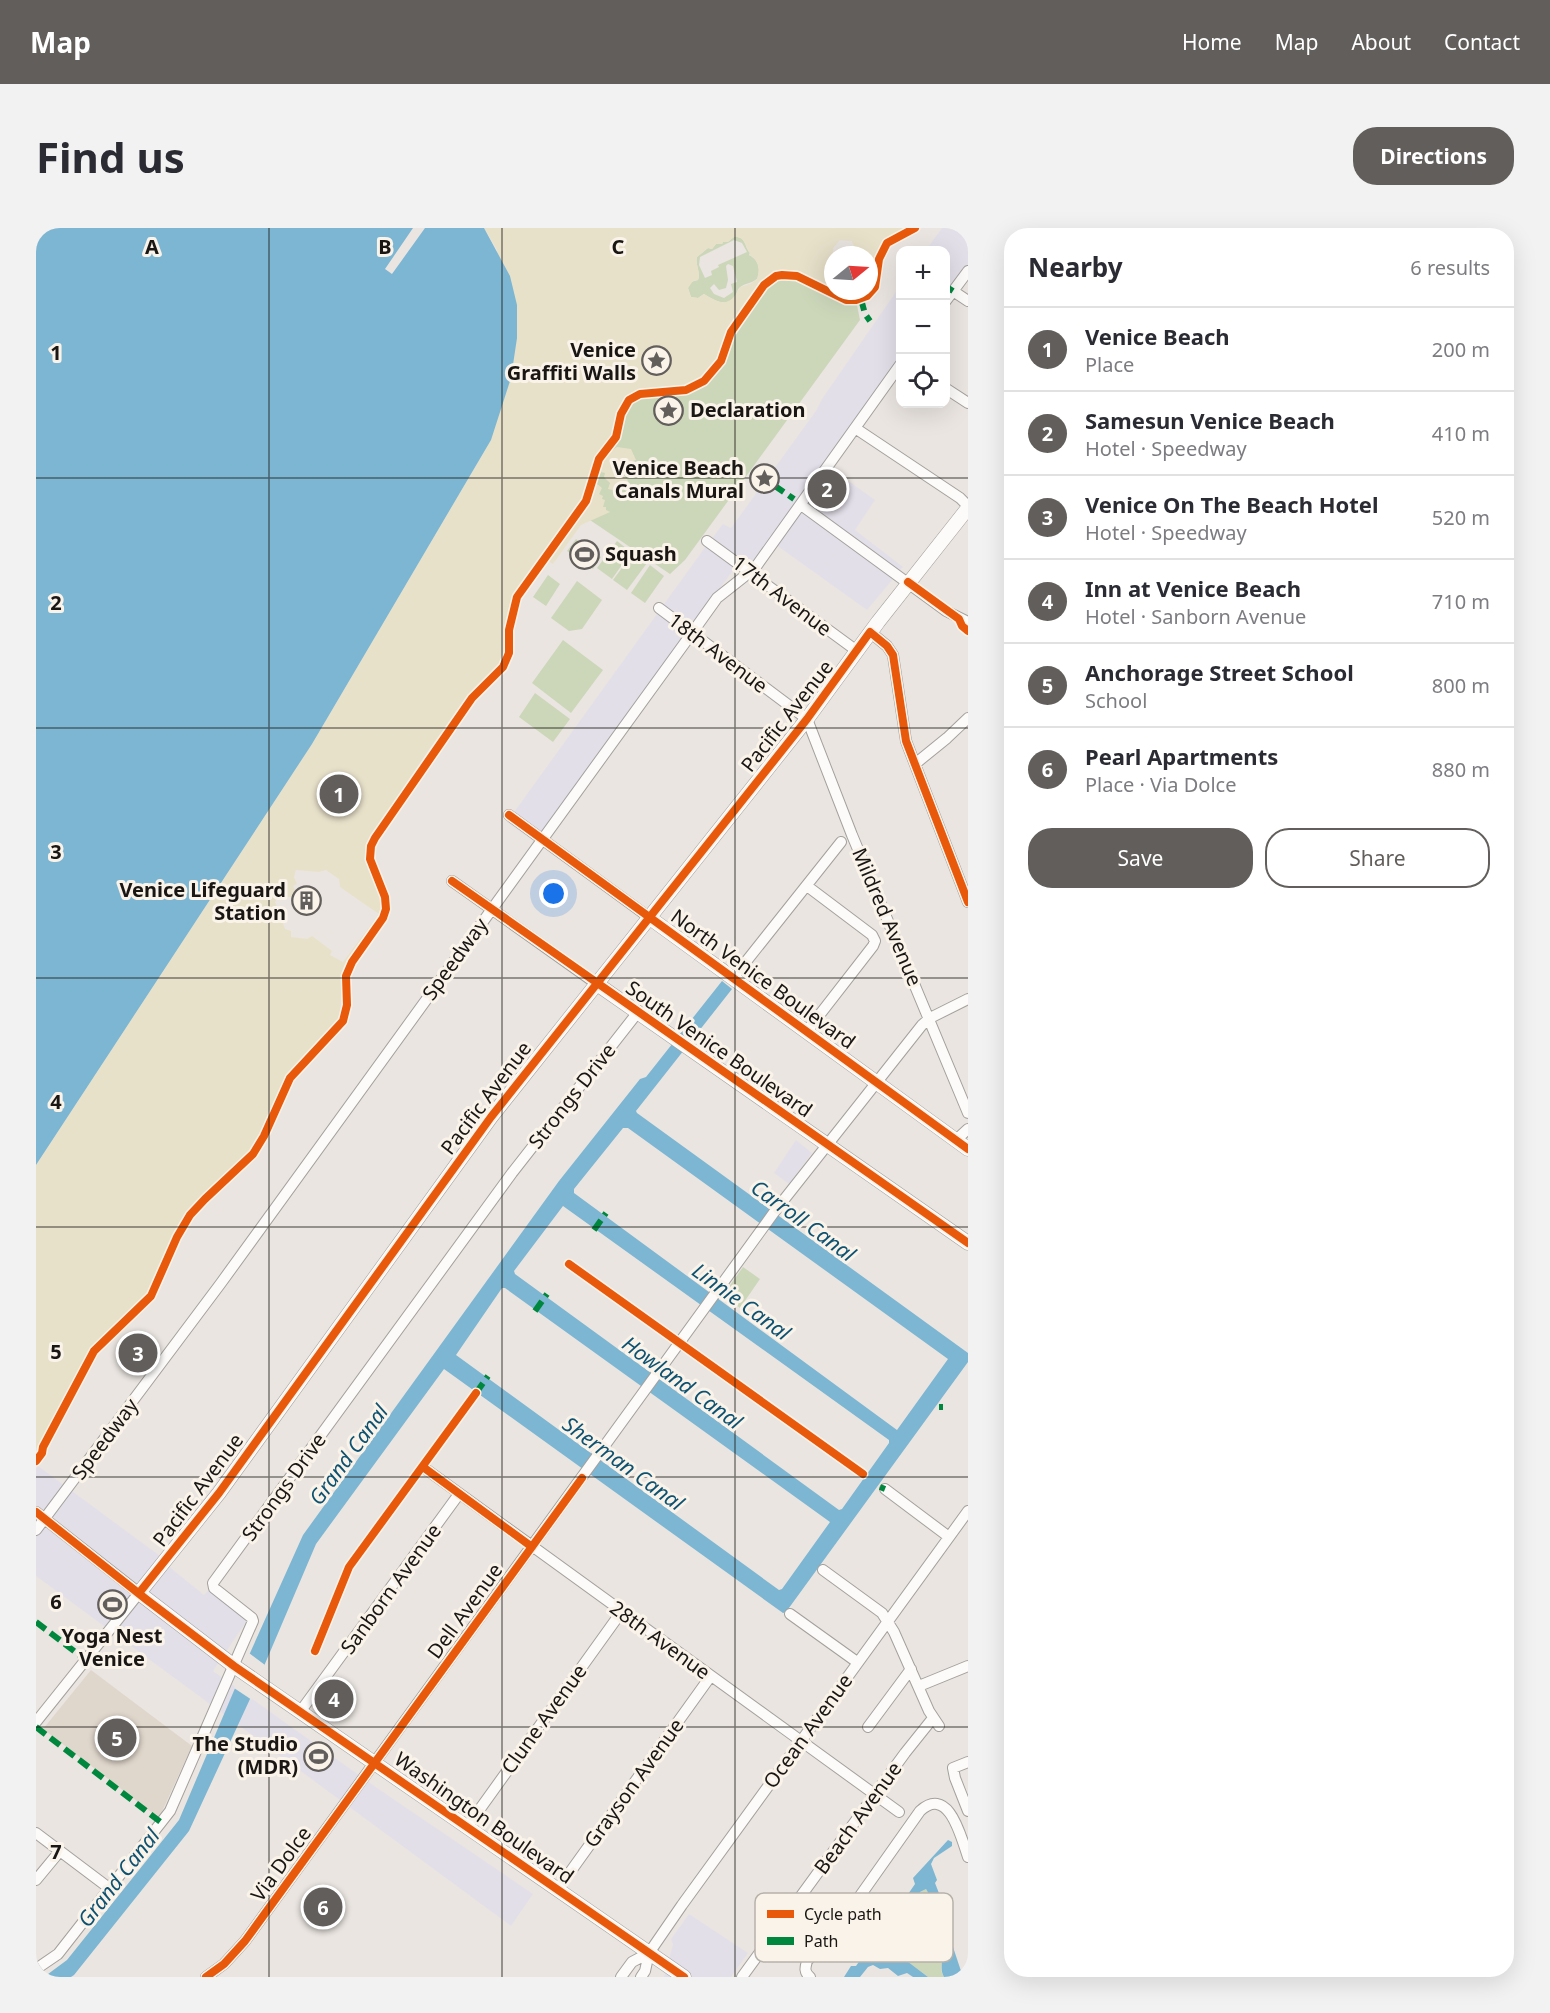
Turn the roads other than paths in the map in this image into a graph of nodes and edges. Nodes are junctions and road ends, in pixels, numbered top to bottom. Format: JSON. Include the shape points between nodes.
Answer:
{"nodes":[{"id":1,"x":968,"y":271,"type":"edge"},
{"id":2,"x":953,"y":291,"type":"junction"},
{"id":3,"x":946,"y":300,"type":"edge"},
{"id":4,"x":968,"y":301,"type":"edge"},
{"id":5,"x":896,"y":371,"type":"edge"},
{"id":6,"x":950,"y":391,"type":"edge"},
{"id":7,"x":968,"y":403,"type":"edge"},
{"id":8,"x":855,"y":428,"type":"junction"},
{"id":9,"x":801,"y":505,"type":"junction"},
{"id":10,"x":968,"y":507,"type":"edge"},
{"id":11,"x":707,"y":541,"type":"dead end"},
{"id":12,"x":749,"y":573,"type":"junction"},
{"id":13,"x":909,"y":582,"type":"junction"},
{"id":14,"x":659,"y":608,"type":"dead end"},
{"id":15,"x":963,"y":621,"type":"edge"},
{"id":16,"x":968,"y":631,"type":"edge"},
{"id":17,"x":870,"y":632,"type":"junction"},
{"id":18,"x":692,"y":633,"type":"junction"},
{"id":19,"x":857,"y":651,"type":"junction"},
{"id":20,"x":968,"y":718,"type":"edge"},
{"id":21,"x":807,"y":719,"type":"junction"},
{"id":22,"x":915,"y":764,"type":"junction"},
{"id":23,"x":509,"y":815,"type":"dead end"},
{"id":24,"x":542,"y":839,"type":"junction"},
{"id":25,"x":841,"y":842,"type":"dead end"},
{"id":26,"x":452,"y":881,"type":"dead end"},
{"id":27,"x":807,"y":886,"type":"junction"},
{"id":28,"x":968,"y":902,"type":"edge"},
{"id":29,"x":492,"y":908,"type":"junction"},
{"id":30,"x":650,"y":918,"type":"junction"},
{"id":31,"x":733,"y":978,"type":"junction"},
{"id":32,"x":597,"y":984,"type":"junction"},
{"id":33,"x":968,"y":999,"type":"edge"},
{"id":34,"x":638,"y":1012,"type":"junction"},
{"id":35,"x":930,"y":1018,"type":"junction"},
{"id":36,"x":807,"y":1031,"type":"junction"},
{"id":37,"x":876,"y":1082,"type":"junction"},
{"id":38,"x":968,"y":1113,"type":"edge"},
{"id":39,"x":968,"y":1129,"type":"edge"},
{"id":40,"x":962,"y":1144,"type":"edge"},
{"id":41,"x":826,"y":1145,"type":"junction"},
{"id":42,"x":968,"y":1243,"type":"edge"},
{"id":43,"x":423,"y":1467,"type":"dead end"},
{"id":44,"x":885,"y":1489,"type":"dead end"},
{"id":45,"x":459,"y":1494,"type":"junction"},
{"id":46,"x":968,"y":1511,"type":"edge"},
{"id":47,"x":40,"y":1515,"type":"edge"},
{"id":48,"x":36,"y":1530,"type":"edge"},
{"id":49,"x":949,"y":1537,"type":"junction"},
{"id":50,"x":532,"y":1547,"type":"junction"},
{"id":51,"x":823,"y":1570,"type":"dead end"},
{"id":52,"x":139,"y":1593,"type":"junction"},
{"id":53,"x":622,"y":1611,"type":"junction"},
{"id":54,"x":790,"y":1614,"type":"dead end"},
{"id":55,"x":888,"y":1622,"type":"junction"},
{"id":56,"x":857,"y":1662,"type":"junction"},
{"id":57,"x":968,"y":1666,"type":"edge"},
{"id":58,"x":238,"y":1668,"type":"junction"},
{"id":59,"x":911,"y":1669,"type":"junction"},
{"id":60,"x":710,"y":1677,"type":"junction"},
{"id":61,"x":919,"y":1686,"type":"junction"},
{"id":62,"x":300,"y":1712,"type":"junction"},
{"id":63,"x":36,"y":1722,"type":"edge"},
{"id":64,"x":868,"y":1727,"type":"dead end"},
{"id":65,"x":801,"y":1741,"type":"junction"},
{"id":66,"x":968,"y":1762,"type":"edge"},
{"id":67,"x":374,"y":1763,"type":"junction"},
{"id":68,"x":876,"y":1794,"type":"junction"},
{"id":69,"x":968,"y":1810,"type":"edge"},
{"id":70,"x":899,"y":1812,"type":"dead end"},
{"id":71,"x":467,"y":1827,"type":"junction"},
{"id":72,"x":36,"y":1833,"type":"edge"},
{"id":73,"x":60,"y":1851,"type":"junction"},
{"id":74,"x":968,"y":1857,"type":"edge"},
{"id":75,"x":36,"y":1880,"type":"edge"},
{"id":76,"x":109,"y":1888,"type":"junction"},
{"id":77,"x":558,"y":1889,"type":"junction"},
{"id":78,"x":804,"y":1893,"type":"edge"},
{"id":79,"x":862,"y":1893,"type":"edge"},
{"id":80,"x":649,"y":1953,"type":"junction"},
{"id":81,"x":755,"y":1959,"type":"edge"},
{"id":82,"x":807,"y":1962,"type":"edge"},
{"id":83,"x":36,"y":1968,"type":"edge"},
{"id":84,"x":206,"y":1977,"type":"edge"},
{"id":85,"x":621,"y":1977,"type":"edge"},
{"id":86,"x":641,"y":1977,"type":"edge"},
{"id":87,"x":684,"y":1977,"type":"edge"},
{"id":88,"x":742,"y":1977,"type":"edge"},
{"id":89,"x":810,"y":1977,"type":"edge"}],
"edges":[{"from":1,"to":2,"type":"street"},
{"from":2,"to":3,"type":"street"},
{"from":2,"to":4,"type":"street"},
{"from":5,"to":8,"type":"street","name":"Speedway"},
{"from":6,"to":7,"type":"street"},
{"from":8,"to":9,"type":"street","name":"Speedway"},
{"from":8,"to":10,"type":"street"},
{"from":9,"to":12,"type":"street","name":"Speedway"},
{"from":9,"to":13,"type":"street"},
{"from":10,"to":13,"type":"main road","name":"Pacific Avenue"},
{"from":11,"to":12,"type":"street","name":"17th Avenue"},
{"from":12,"to":18,"type":"street","name":"Speedway","via":[[717,598]]},
{"from":12,"to":19,"type":"street","name":"17th Avenue"},
{"from":13,"to":15,"type":"street"},
{"from":13,"to":17,"type":"main road","name":"Pacific Avenue"},
{"from":14,"to":18,"type":"street","name":"18th Avenue"},
{"from":15,"to":16,"type":"street","via":[[962,626]]},
{"from":17,"to":19,"type":"main road","name":"Pacific Avenue"},
{"from":17,"to":22,"type":"street","via":[[887,646],[894,660],[904,735]]},
{"from":18,"to":21,"type":"street","name":"18th Avenue"},
{"from":18,"to":24,"type":"street","name":"Speedway"},
{"from":19,"to":21,"type":"main road","name":"Pacific Avenue"},
{"from":20,"to":22,"type":"street"},
{"from":21,"to":30,"type":"main road","name":"Pacific Avenue"},
{"from":21,"to":35,"type":"street","name":"Mildred Avenue"},
{"from":22,"to":28,"type":"street"},
{"from":23,"to":24,"type":"street","name":"North Venice Boulevard"},
{"from":24,"to":29,"type":"street","name":"Speedway"},
{"from":24,"to":30,"type":"street","name":"North Venice Boulevard"},
{"from":25,"to":27,"type":"street"},
{"from":26,"to":29,"type":"street","name":"South Venice Boulevard"},
{"from":27,"to":31,"type":"street"},
{"from":27,"to":36,"type":"street","via":[[875,941]]},
{"from":29,"to":32,"type":"street","name":"South Venice Boulevard"},
{"from":29,"to":47,"type":"street","name":"Speedway","via":[[122,1418]]},
{"from":30,"to":31,"type":"main road","name":"North Venice Boulevard"},
{"from":30,"to":32,"type":"main road","name":"Pacific Avenue"},
{"from":31,"to":36,"type":"main road","name":"North Venice Boulevard"},
{"from":32,"to":34,"type":"main road","name":"South Venice Boulevard"},
{"from":32,"to":52,"type":"main road","name":"Pacific Avenue","via":[[490,1117],[219,1493]]},
{"from":33,"to":35,"type":"street"},
{"from":34,"to":41,"type":"main road","name":"South Venice Boulevard"},
{"from":34,"to":58,"type":"street","name":"Strongs Drive","via":[[512,1173],[213,1583],[253,1621]]},
{"from":35,"to":37,"type":"street","name":"Dell Avenue"},
{"from":35,"to":38,"type":"street","name":"Mildred Avenue"},
{"from":36,"to":37,"type":"main road","name":"North Venice Boulevard"},
{"from":37,"to":40,"type":"main road","name":"North Venice Boulevard"},
{"from":37,"to":41,"type":"street","name":"Dell Avenue"},
{"from":39,"to":40,"type":"street"},
{"from":41,"to":42,"type":"main road","name":"South Venice Boulevard"},
{"from":41,"to":50,"type":"street","name":"Dell Avenue"},
{"from":43,"to":45,"type":"street","name":"28th Avenue"},
{"from":44,"to":49,"type":"street"},
{"from":45,"to":50,"type":"street","name":"28th Avenue"},
{"from":45,"to":62,"type":"street","name":"Sanborn Avenue"},
{"from":46,"to":49,"type":"street","name":"Ocean Avenue"},
{"from":47,"to":48,"type":"street","name":"Speedway"},
{"from":47,"to":52,"type":"street","name":"Washington Boulevard"},
{"from":49,"to":55,"type":"street","name":"Ocean Avenue"},
{"from":50,"to":53,"type":"street","name":"28th Avenue"},
{"from":50,"to":67,"type":"street","name":"Dell Avenue"},
{"from":51,"to":55,"type":"street","via":[[882,1613]]},
{"from":52,"to":58,"type":"main road","name":"Washington Boulevard"},
{"from":52,"to":63,"type":"street","name":"Pacific Avenue"},
{"from":53,"to":60,"type":"street","name":"28th Avenue"},
{"from":53,"to":71,"type":"street","name":"Clune Avenue"},
{"from":54,"to":56,"type":"street"},
{"from":55,"to":56,"type":"street","name":"Ocean Avenue"},
{"from":55,"to":59,"type":"street"},
{"from":56,"to":65,"type":"street","name":"Ocean Avenue"},
{"from":57,"to":61,"type":"street"},
{"from":58,"to":62,"type":"main road","name":"Washington Boulevard"},
{"from":58,"to":76,"type":"street","name":"Strongs Drive","via":[[170,1811]]},
{"from":59,"to":61,"type":"street"},
{"from":59,"to":64,"type":"street"},
{"from":60,"to":65,"type":"street","name":"28th Avenue"},
{"from":60,"to":77,"type":"street","name":"Grayson Avenue"},
{"from":61,"to":68,"type":"street","name":"Beach Avenue","via":[[936,1722],[926,1725]]},
{"from":62,"to":67,"type":"main road","name":"Washington Boulevard"},
{"from":65,"to":68,"type":"street","name":"28th Avenue"},
{"from":65,"to":80,"type":"street","name":"Ocean Avenue"},
{"from":66,"to":69,"type":"street","via":[[953,1768]]},
{"from":67,"to":71,"type":"main road","name":"Washington Boulevard"},
{"from":67,"to":84,"type":"street","name":"Via Dolce","via":[[245,1941]]},
{"from":68,"to":70,"type":"street","name":"28th Avenue"},
{"from":68,"to":78,"type":"street","name":"Beach Avenue"},
{"from":71,"to":77,"type":"main road","name":"Washington Boulevard"},
{"from":72,"to":73,"type":"street"},
{"from":73,"to":75,"type":"street"},
{"from":73,"to":76,"type":"street"},
{"from":74,"to":79,"type":"street","via":[[950,1812],[942,1805],[926,1805]]},
{"from":76,"to":83,"type":"street","name":"Strongs Drive","via":[[58,1954]]},
{"from":77,"to":80,"type":"main road","name":"Washington Boulevard"},
{"from":80,"to":85,"type":"street","via":[[632,1962]]},
{"from":80,"to":86,"type":"street"},
{"from":80,"to":87,"type":"main road","name":"Washington Boulevard"},
{"from":81,"to":88,"type":"street","name":"Beach Avenue"},
{"from":82,"to":89,"type":"street","via":[[804,1968]]}]}
